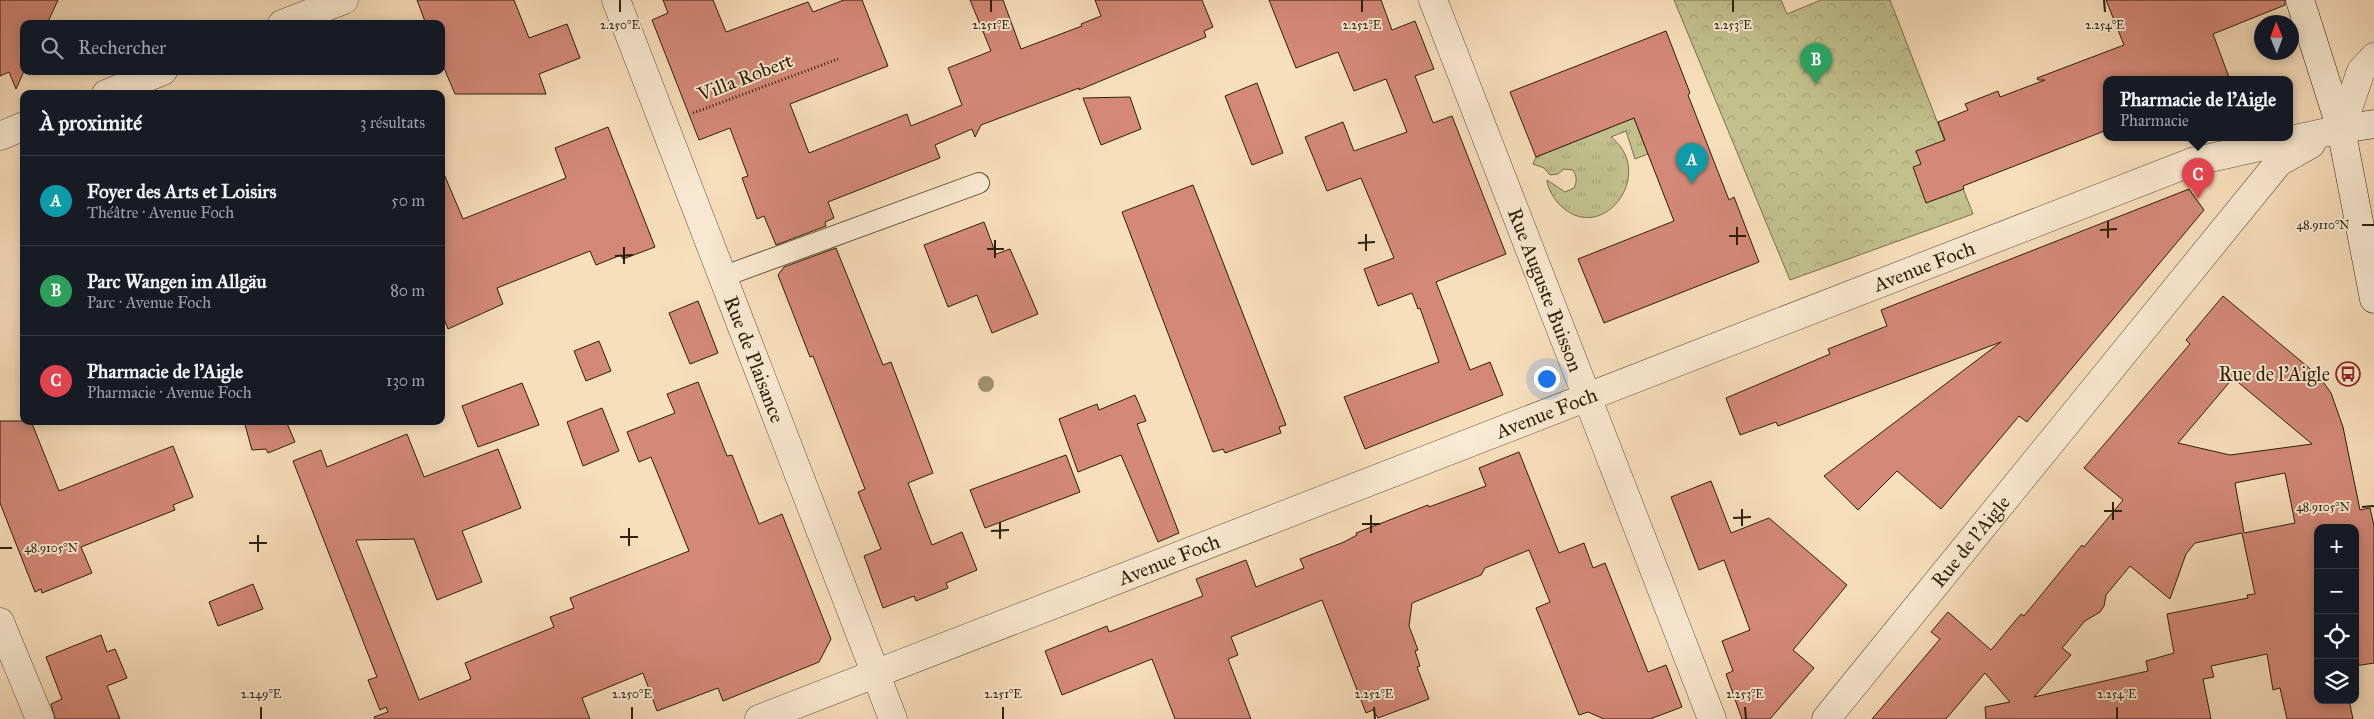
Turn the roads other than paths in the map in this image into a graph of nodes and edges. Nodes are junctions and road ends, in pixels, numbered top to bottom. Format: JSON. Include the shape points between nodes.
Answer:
{"nodes":[{"id":1,"x":344,"y":0,"type":"edge"},
{"id":2,"x":616,"y":0,"type":"edge"},
{"id":3,"x":1433,"y":0,"type":"edge"},
{"id":4,"x":2300,"y":0,"type":"edge"},
{"id":5,"x":292,"y":20,"type":"edge"},
{"id":6,"x":2374,"y":57,"type":"edge"},
{"id":7,"x":153,"y":75,"type":"edge"},
{"id":8,"x":116,"y":90,"type":"edge"},
{"id":9,"x":2374,"y":124,"type":"edge"},
{"id":10,"x":20,"y":128,"type":"edge"},
{"id":11,"x":2341,"y":129,"type":"junction"},
{"id":12,"x":0,"y":136,"type":"edge"},
{"id":13,"x":2293,"y":140,"type":"edge"},
{"id":14,"x":2287,"y":141,"type":"edge"},
{"id":15,"x":978,"y":183,"type":"dead end"},
{"id":16,"x":722,"y":277,"type":"junction"},
{"id":17,"x":2374,"y":299,"type":"edge"},
{"id":18,"x":1587,"y":396,"type":"junction"},
{"id":19,"x":0,"y":622,"type":"edge"},
{"id":20,"x":875,"y":674,"type":"junction"},
{"id":21,"x":40,"y":719,"type":"edge"},
{"id":22,"x":758,"y":719,"type":"edge"},
{"id":23,"x":893,"y":719,"type":"edge"},
{"id":24,"x":1712,"y":719,"type":"edge"},
{"id":25,"x":1826,"y":719,"type":"edge"}],
"edges":[{"from":1,"to":5,"type":"street"},
{"from":2,"to":16,"type":"street","name":"Rue de Plaisance"},
{"from":3,"to":18,"type":"street","name":"Rue Auguste Buisson"},
{"from":4,"to":11,"type":"street"},
{"from":6,"to":11,"type":"street","via":[[2361,71]]},
{"from":7,"to":8,"type":"street"},
{"from":9,"to":11,"type":"street","name":"Avenue Foch"},
{"from":10,"to":12,"type":"street"},
{"from":11,"to":13,"type":"street","name":"Avenue Foch"},
{"from":11,"to":17,"type":"street"},
{"from":11,"to":25,"type":"street","name":"Rue de l'Aigle","via":[[2279,162]]},
{"from":14,"to":18,"type":"street","name":"Avenue Foch","via":[[2192,162]]},
{"from":15,"to":16,"type":"lane"},
{"from":16,"to":20,"type":"street","name":"Rue de Plaisance"},
{"from":18,"to":20,"type":"street","name":"Avenue Foch"},
{"from":18,"to":24,"type":"street","name":"Rue Auguste Buisson"},
{"from":19,"to":21,"type":"street"},
{"from":20,"to":22,"type":"street","name":"Avenue Foch"},
{"from":20,"to":23,"type":"street","name":"Rue de Plaisance"}]}
